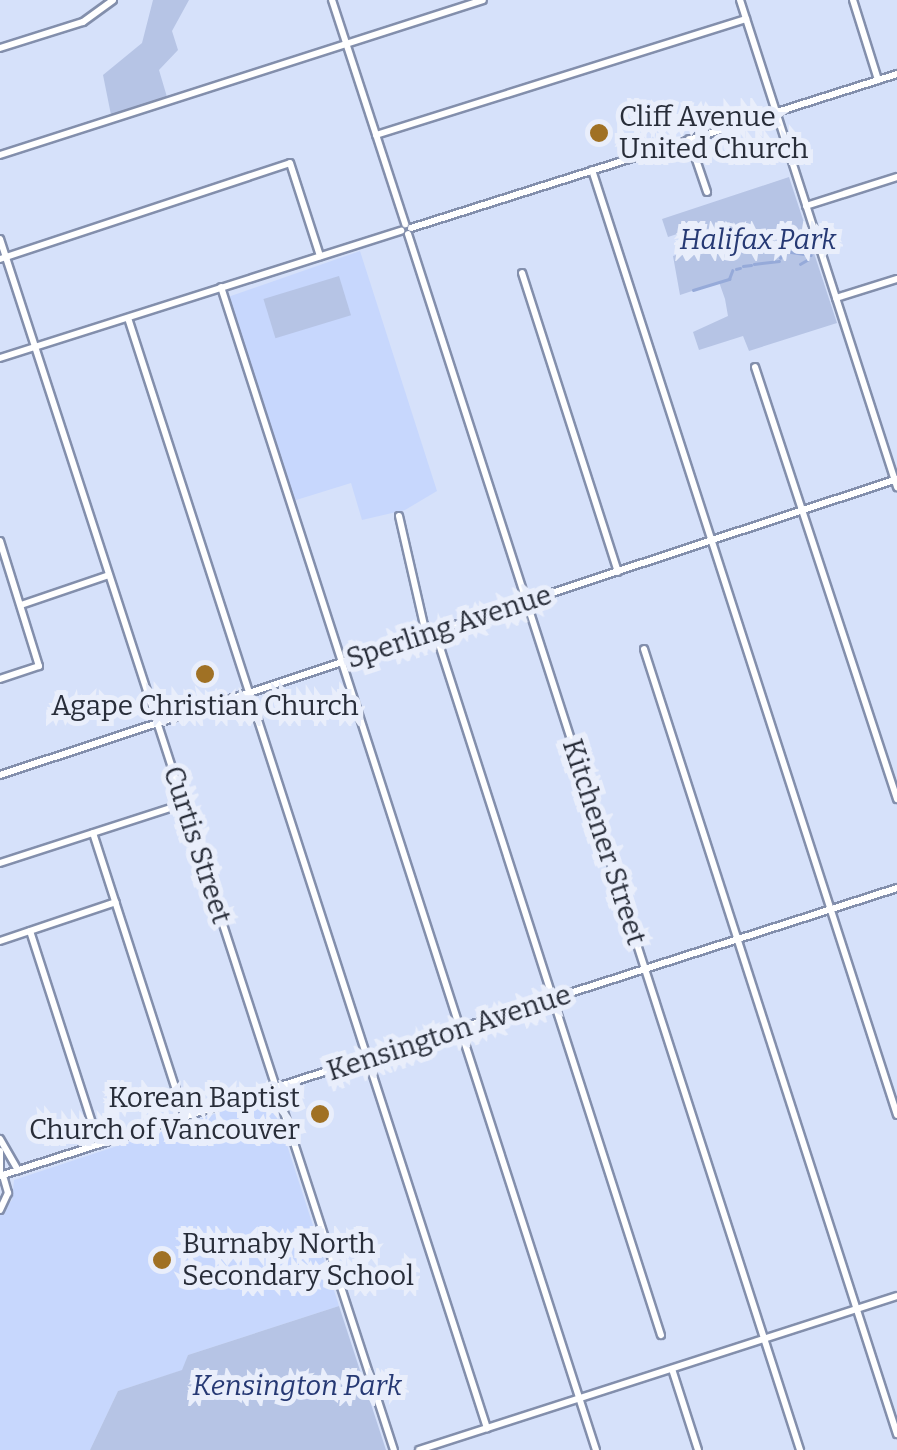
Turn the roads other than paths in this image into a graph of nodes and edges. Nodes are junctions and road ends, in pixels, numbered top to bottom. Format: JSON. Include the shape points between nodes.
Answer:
{"nodes":[{"id":1,"x":113,"y":0,"type":"edge"},
{"id":2,"x":332,"y":0,"type":"edge"},
{"id":3,"x":483,"y":0,"type":"edge"},
{"id":4,"x":740,"y":0,"type":"edge"},
{"id":5,"x":852,"y":0,"type":"edge"},
{"id":6,"x":746,"y":19,"type":"junction"},
{"id":7,"x":346,"y":44,"type":"junction"},
{"id":8,"x":0,"y":48,"type":"edge"},
{"id":9,"x":897,"y":74,"type":"edge"},
{"id":10,"x":878,"y":80,"type":"junction"},
{"id":11,"x":776,"y":112,"type":"junction"},
{"id":12,"x":376,"y":135,"type":"junction"},
{"id":13,"x":689,"y":139,"type":"junction"},
{"id":14,"x":0,"y":155,"type":"edge"},
{"id":15,"x":592,"y":170,"type":"junction"},
{"id":16,"x":897,"y":177,"type":"edge"},
{"id":17,"x":706,"y":192,"type":"dead end"},
{"id":18,"x":806,"y":206,"type":"junction"},
{"id":19,"x":406,"y":230,"type":"junction"},
{"id":20,"x":0,"y":239,"type":"edge"},
{"id":21,"x":320,"y":256,"type":"junction"},
{"id":22,"x":3,"y":257,"type":"edge"},
{"id":23,"x":522,"y":273,"type":"dead end"},
{"id":24,"x":897,"y":278,"type":"edge"},
{"id":25,"x":221,"y":288,"type":"junction"},
{"id":26,"x":836,"y":298,"type":"junction"},
{"id":27,"x":128,"y":318,"type":"junction"},
{"id":28,"x":35,"y":348,"type":"junction"},
{"id":29,"x":0,"y":358,"type":"edge"},
{"id":30,"x":755,"y":366,"type":"dead end"},
{"id":31,"x":896,"y":482,"type":"edge"},
{"id":32,"x":802,"y":511,"type":"junction"},
{"id":33,"x":399,"y":516,"type":"dead end"},
{"id":34,"x":0,"y":541,"type":"edge"},
{"id":35,"x":711,"y":541,"type":"junction"},
{"id":36,"x":618,"y":572,"type":"junction"},
{"id":37,"x":110,"y":575,"type":"junction"},
{"id":38,"x":526,"y":602,"type":"junction"},
{"id":39,"x":21,"y":605,"type":"junction"},
{"id":40,"x":431,"y":633,"type":"junction"},
{"id":41,"x":644,"y":648,"type":"dead end"},
{"id":42,"x":342,"y":662,"type":"junction"},
{"id":43,"x":0,"y":678,"type":"edge"},
{"id":44,"x":250,"y":692,"type":"junction"},
{"id":45,"x":158,"y":723,"type":"junction"},
{"id":46,"x":0,"y":775,"type":"edge"},
{"id":47,"x":897,"y":799,"type":"edge"},
{"id":48,"x":184,"y":804,"type":"junction"},
{"id":49,"x":93,"y":832,"type":"junction"},
{"id":50,"x":0,"y":863,"type":"edge"},
{"id":51,"x":897,"y":888,"type":"edge"},
{"id":52,"x":116,"y":902,"type":"junction"},
{"id":53,"x":830,"y":909,"type":"junction"},
{"id":54,"x":30,"y":931,"type":"junction"},
{"id":55,"x":738,"y":939,"type":"junction"},
{"id":56,"x":0,"y":941,"type":"edge"},
{"id":57,"x":645,"y":968,"type":"junction"},
{"id":58,"x":554,"y":999,"type":"junction"},
{"id":59,"x":460,"y":1029,"type":"junction"},
{"id":60,"x":368,"y":1059,"type":"junction"},
{"id":61,"x":276,"y":1088,"type":"junction"},
{"id":62,"x":897,"y":1116,"type":"edge"},
{"id":63,"x":186,"y":1117,"type":"junction"},
{"id":64,"x":0,"y":1139,"type":"edge"},
{"id":65,"x":99,"y":1144,"type":"junction"},
{"id":66,"x":0,"y":1151,"type":"edge"},
{"id":67,"x":18,"y":1170,"type":"junction"},
{"id":68,"x":1,"y":1174,"type":"edge"},
{"id":69,"x":0,"y":1210,"type":"edge"},
{"id":70,"x":897,"y":1296,"type":"edge"},
{"id":71,"x":857,"y":1309,"type":"junction"},
{"id":72,"x":661,"y":1335,"type":"dead end"},
{"id":73,"x":764,"y":1339,"type":"junction"},
{"id":74,"x":672,"y":1369,"type":"junction"},
{"id":75,"x":579,"y":1398,"type":"junction"},
{"id":76,"x":487,"y":1428,"type":"junction"},
{"id":77,"x":897,"y":1434,"type":"edge"},
{"id":78,"x":394,"y":1450,"type":"edge"},
{"id":79,"x":420,"y":1450,"type":"edge"},
{"id":80,"x":596,"y":1450,"type":"edge"},
{"id":81,"x":698,"y":1450,"type":"edge"},
{"id":82,"x":800,"y":1450,"type":"edge"}],
"edges":[{"from":1,"to":8,"type":"street","via":[[82,22]]},
{"from":2,"to":7,"type":"street","name":"Kitchener Street"},
{"from":3,"to":7,"type":"street"},
{"from":4,"to":6,"type":"street"},
{"from":5,"to":10,"type":"street"},
{"from":6,"to":11,"type":"street"},
{"from":6,"to":12,"type":"street"},
{"from":7,"to":12,"type":"street","name":"Kitchener Street"},
{"from":7,"to":14,"type":"street"},
{"from":9,"to":10,"type":"street"},
{"from":10,"to":11,"type":"street"},
{"from":11,"to":13,"type":"street"},
{"from":11,"to":18,"type":"street"},
{"from":12,"to":19,"type":"street","name":"Kitchener Street"},
{"from":13,"to":15,"type":"street"},
{"from":13,"to":17,"type":"street"},
{"from":15,"to":19,"type":"street"},
{"from":15,"to":35,"type":"street"},
{"from":16,"to":18,"type":"street"},
{"from":18,"to":26,"type":"street"},
{"from":19,"to":21,"type":"street"},
{"from":19,"to":38,"type":"street","name":"Kitchener Street"},
{"from":20,"to":22,"type":"street","name":"Curtis Street"},
{"from":21,"to":22,"type":"street","via":[[290,162]]},
{"from":21,"to":25,"type":"street"},
{"from":22,"to":28,"type":"street","name":"Curtis Street"},
{"from":23,"to":36,"type":"street"},
{"from":24,"to":26,"type":"street"},
{"from":25,"to":27,"type":"street"},
{"from":25,"to":42,"type":"street"},
{"from":26,"to":31,"type":"street"},
{"from":27,"to":28,"type":"street"},
{"from":27,"to":44,"type":"street"},
{"from":28,"to":29,"type":"street"},
{"from":28,"to":37,"type":"street","name":"Curtis Street"},
{"from":30,"to":32,"type":"street"},
{"from":31,"to":32,"type":"street","name":"Sperling Avenue"},
{"from":32,"to":35,"type":"street","name":"Sperling Avenue"},
{"from":32,"to":47,"type":"street"},
{"from":33,"to":40,"type":"street","via":[[412,587]]},
{"from":34,"to":39,"type":"street"},
{"from":35,"to":36,"type":"street","name":"Sperling Avenue"},
{"from":35,"to":53,"type":"street"},
{"from":36,"to":38,"type":"street","name":"Sperling Avenue"},
{"from":37,"to":39,"type":"street"},
{"from":37,"to":45,"type":"street","name":"Curtis Street"},
{"from":38,"to":40,"type":"street","name":"Sperling Avenue"},
{"from":38,"to":57,"type":"street","name":"Kitchener Street"},
{"from":39,"to":43,"type":"street","via":[[39,666]]},
{"from":40,"to":42,"type":"street","name":"Sperling Avenue"},
{"from":40,"to":58,"type":"street"},
{"from":41,"to":55,"type":"street"},
{"from":42,"to":44,"type":"street","name":"Sperling Avenue"},
{"from":42,"to":59,"type":"street"},
{"from":44,"to":45,"type":"street","name":"Sperling Avenue"},
{"from":44,"to":60,"type":"street"},
{"from":45,"to":46,"type":"street","name":"Sperling Avenue"},
{"from":45,"to":48,"type":"street","name":"Curtis Street"},
{"from":48,"to":49,"type":"street"},
{"from":48,"to":61,"type":"street","name":"Curtis Street"},
{"from":49,"to":50,"type":"street"},
{"from":49,"to":52,"type":"street"},
{"from":51,"to":53,"type":"street","name":"Kensington Avenue"},
{"from":52,"to":54,"type":"street"},
{"from":52,"to":63,"type":"street"},
{"from":53,"to":55,"type":"street","name":"Kensington Avenue"},
{"from":53,"to":62,"type":"street"},
{"from":54,"to":56,"type":"street"},
{"from":54,"to":65,"type":"street"},
{"from":55,"to":57,"type":"street","name":"Kensington Avenue"},
{"from":55,"to":71,"type":"street"},
{"from":57,"to":58,"type":"street","name":"Kensington Avenue"},
{"from":57,"to":73,"type":"street","name":"Kitchener Street"},
{"from":58,"to":59,"type":"street","name":"Kensington Avenue"},
{"from":58,"to":72,"type":"street"},
{"from":59,"to":60,"type":"street","name":"Kensington Avenue"},
{"from":59,"to":75,"type":"street"},
{"from":60,"to":61,"type":"street","name":"Kensington Avenue"},
{"from":60,"to":76,"type":"street"},
{"from":61,"to":63,"type":"street","name":"Kensington Avenue"},
{"from":61,"to":78,"type":"street","name":"Curtis Street"},
{"from":63,"to":65,"type":"street","name":"Kensington Avenue"},
{"from":64,"to":67,"type":"street"},
{"from":65,"to":67,"type":"street","name":"Kensington Avenue"},
{"from":66,"to":68,"type":"street"},
{"from":67,"to":68,"type":"street","name":"Kensington Avenue"},
{"from":68,"to":69,"type":"street","via":[[8,1193]]},
{"from":70,"to":71,"type":"street"},
{"from":71,"to":73,"type":"street"},
{"from":71,"to":77,"type":"street"},
{"from":73,"to":74,"type":"street"},
{"from":73,"to":82,"type":"street","name":"Kitchener Street"},
{"from":74,"to":75,"type":"street"},
{"from":74,"to":81,"type":"street"},
{"from":75,"to":76,"type":"street"},
{"from":75,"to":80,"type":"street"},
{"from":76,"to":79,"type":"street"}]}
